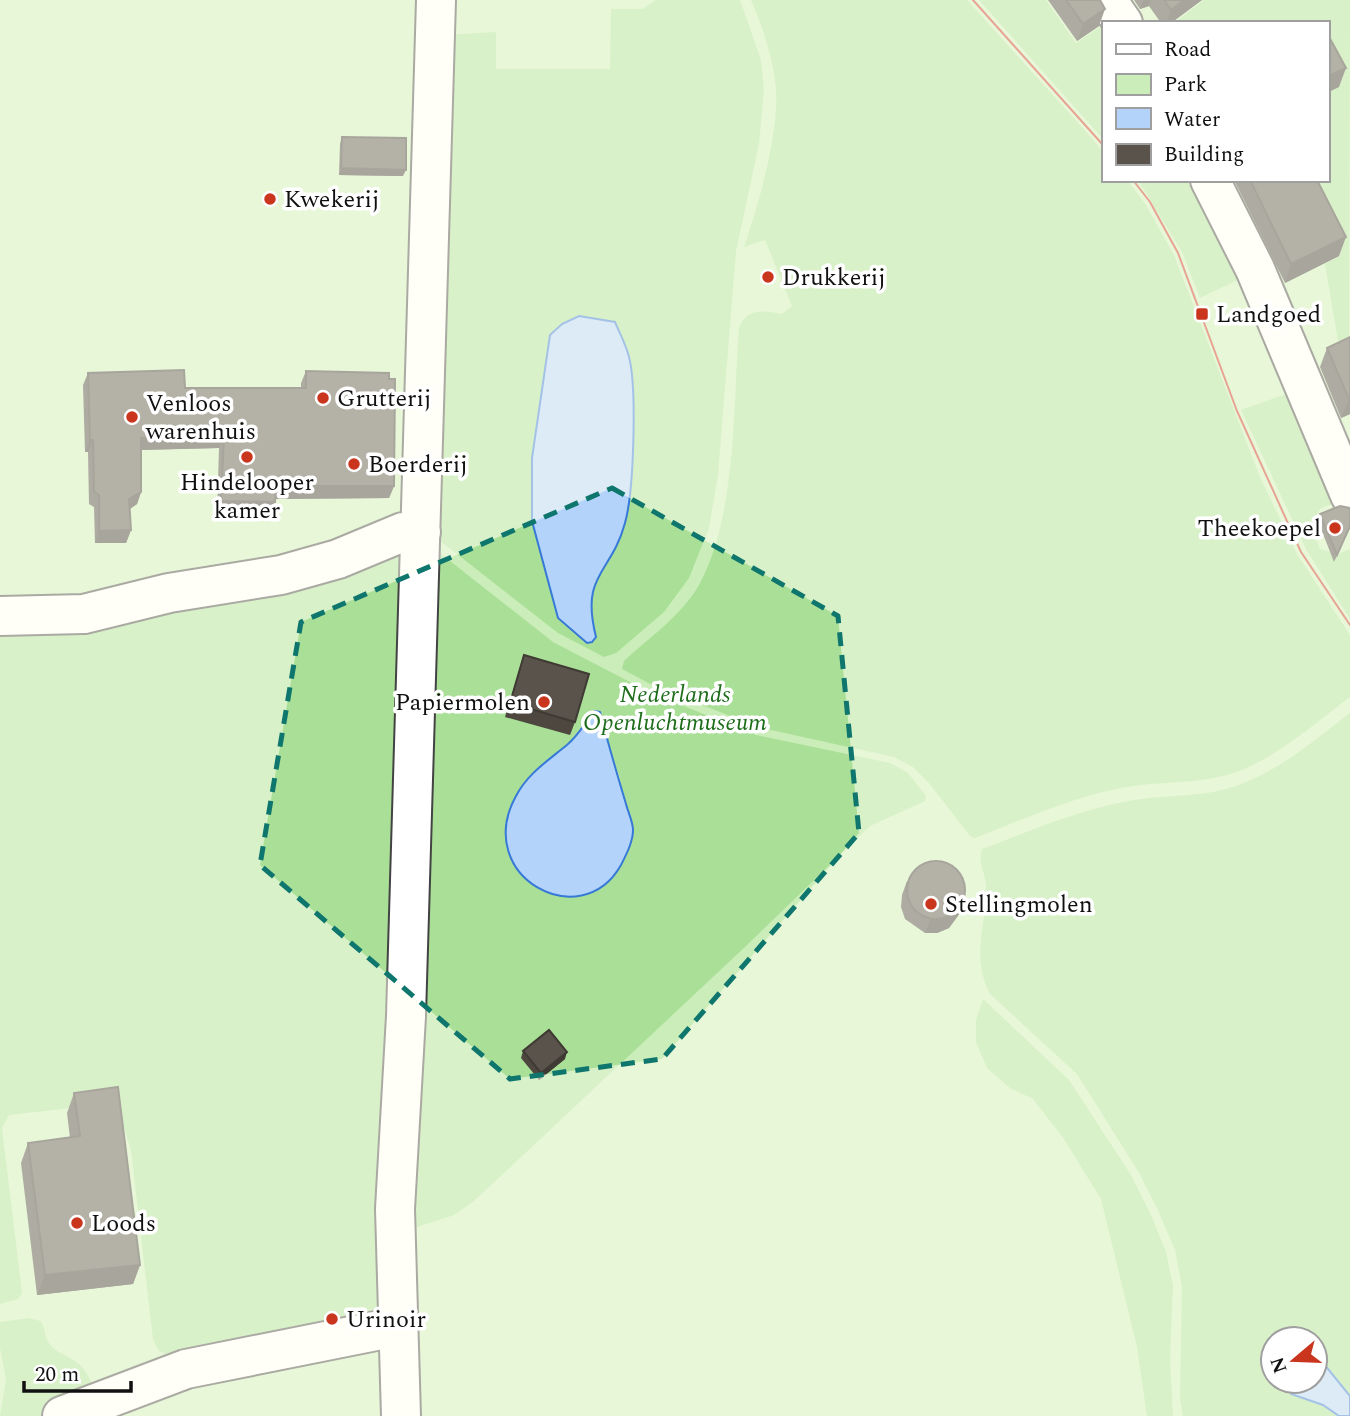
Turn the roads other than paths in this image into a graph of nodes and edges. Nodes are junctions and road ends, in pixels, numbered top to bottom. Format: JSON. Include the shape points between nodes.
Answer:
{"nodes":[{"id":1,"x":436,"y":0,"type":"edge"},
{"id":2,"x":1107,"y":0,"type":"edge"},
{"id":3,"x":1122,"y":21,"type":"edge"},
{"id":4,"x":1211,"y":182,"type":"edge"},
{"id":5,"x":1350,"y":495,"type":"edge"},
{"id":6,"x":421,"y":532,"type":"junction"},
{"id":7,"x":0,"y":616,"type":"edge"},
{"id":8,"x":396,"y":1327,"type":"junction"},
{"id":9,"x":62,"y":1416,"type":"edge"},
{"id":10,"x":401,"y":1416,"type":"edge"}],
"edges":[{"from":1,"to":6,"type":"street"},
{"from":2,"to":3,"type":"street"},
{"from":4,"to":5,"type":"street","via":[[1255,270]]},
{"from":6,"to":7,"type":"street","via":[[403,532],[338,559],[281,575],[169,593],[84,614]]},
{"from":6,"to":8,"type":"street","via":[[406,1016],[395,1209]]},
{"from":8,"to":9,"type":"street","via":[[186,1368]]},
{"from":8,"to":10,"type":"street"}]}
